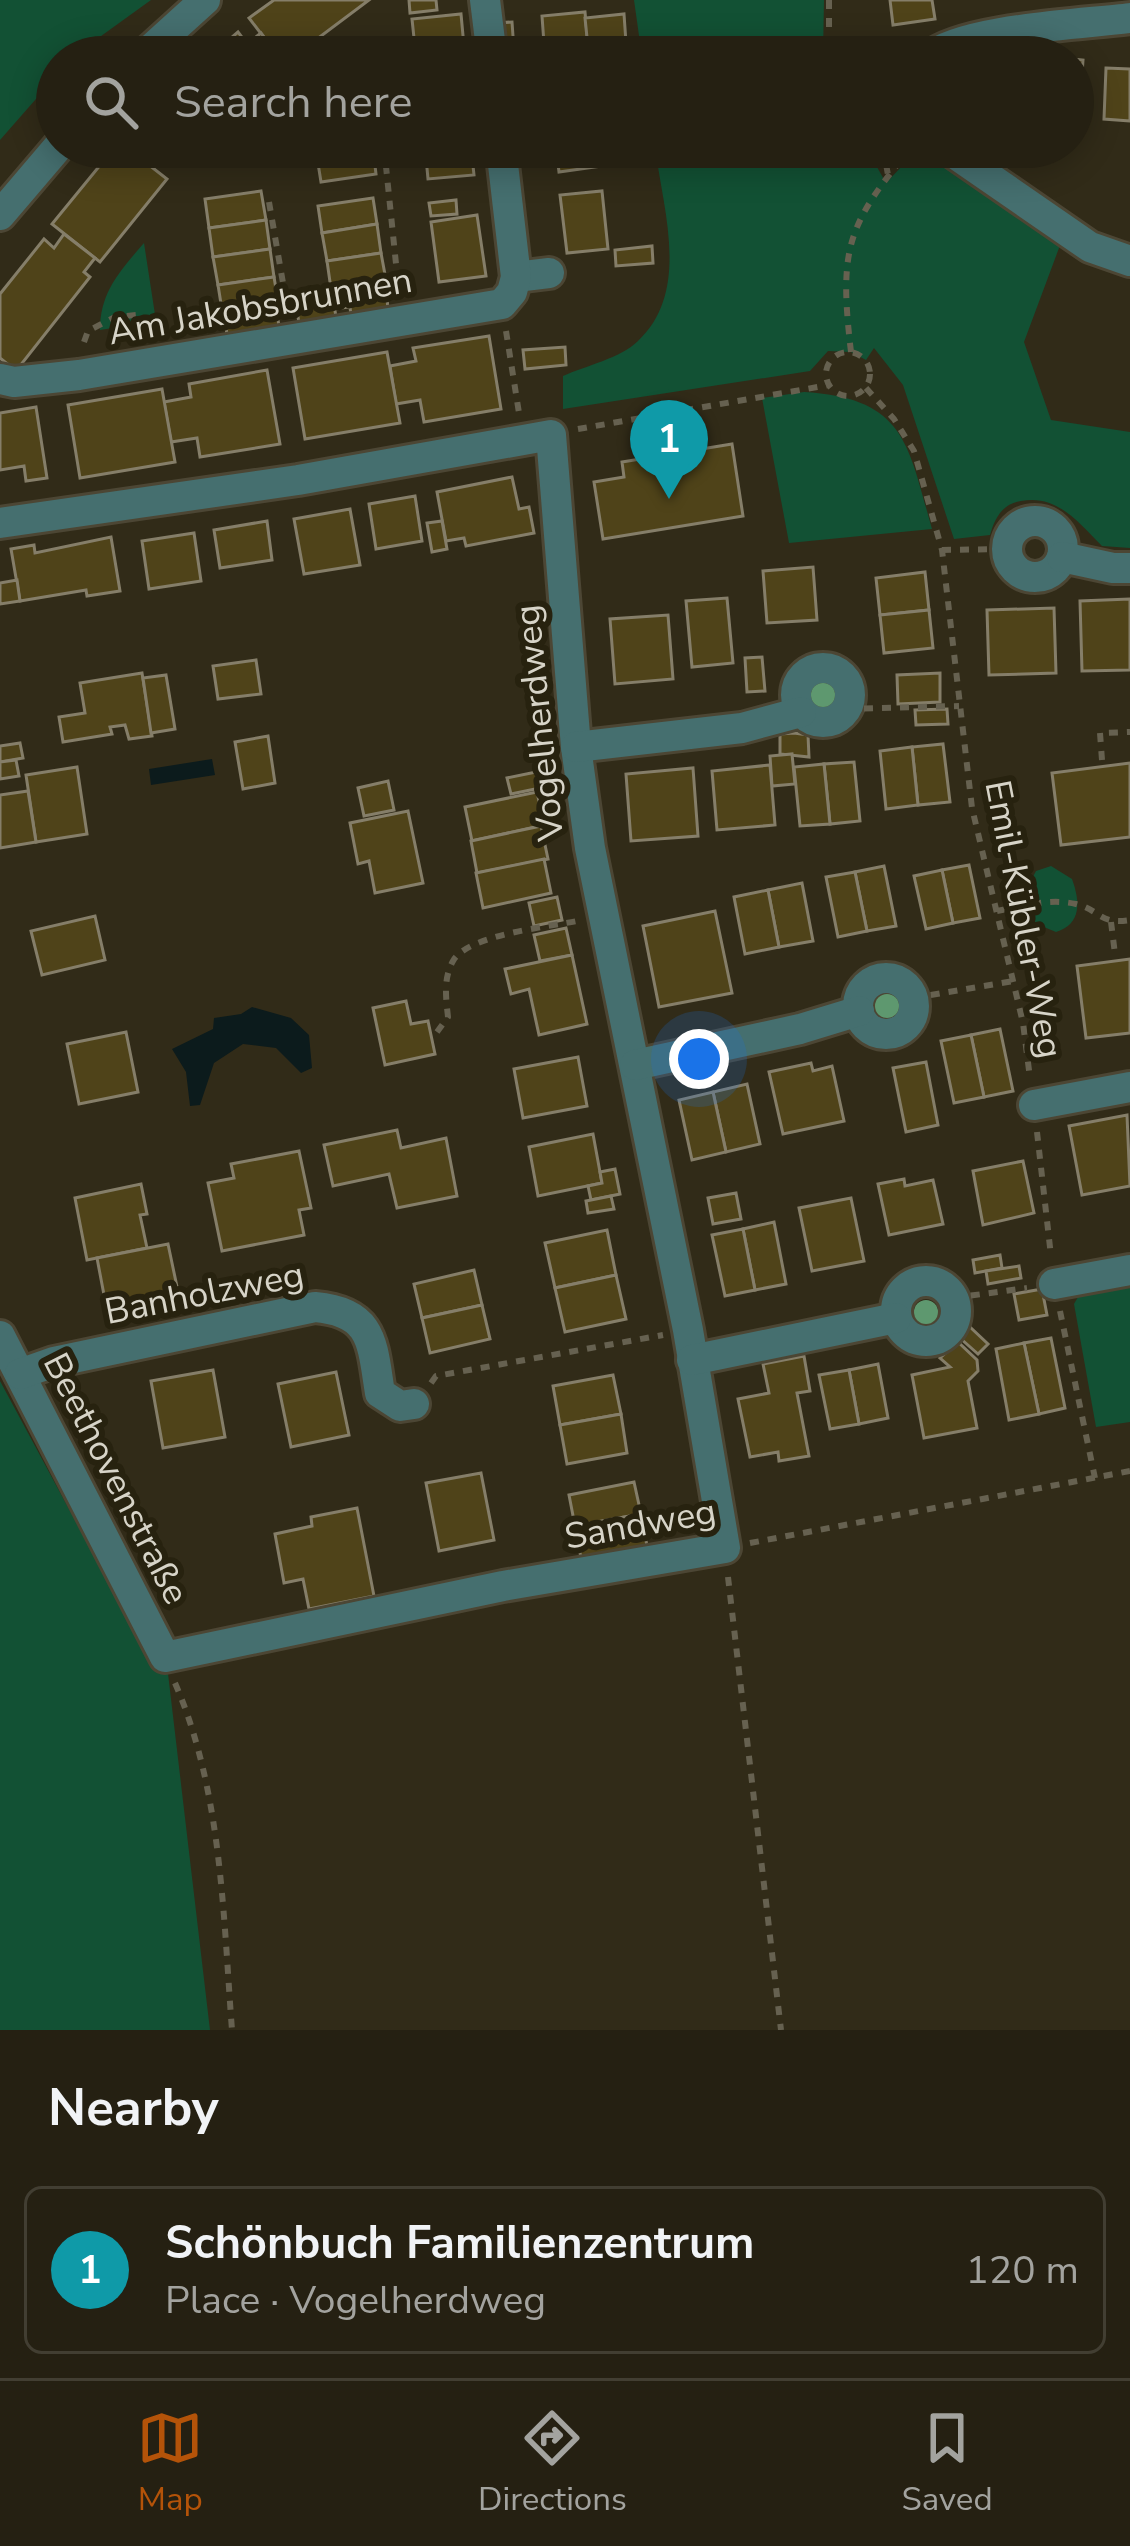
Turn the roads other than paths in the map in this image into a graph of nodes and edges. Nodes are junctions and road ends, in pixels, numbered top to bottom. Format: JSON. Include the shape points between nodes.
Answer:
{"nodes":[{"id":1,"x":205,"y":0,"type":"edge"},
{"id":2,"x":485,"y":0,"type":"edge"},
{"id":3,"x":1130,"y":18,"type":"edge"},
{"id":4,"x":165,"y":36,"type":"edge"},
{"id":5,"x":489,"y":36,"type":"edge"},
{"id":6,"x":987,"y":36,"type":"edge"},
{"id":7,"x":40,"y":168,"type":"edge"},
{"id":8,"x":503,"y":168,"type":"edge"},
{"id":9,"x":975,"y":168,"type":"edge"},
{"id":10,"x":0,"y":215,"type":"edge"},
{"id":11,"x":1130,"y":261,"type":"edge"},
{"id":12,"x":549,"y":273,"type":"dead end"},
{"id":13,"x":509,"y":290,"type":"junction"},
{"id":14,"x":0,"y":380,"type":"edge"},
{"id":15,"x":0,"y":523,"type":"edge"},
{"id":16,"x":1062,"y":556,"type":"junction"},
{"id":17,"x":1130,"y":568,"type":"edge"},
{"id":18,"x":801,"y":712,"type":"junction"},
{"id":19,"x":576,"y":747,"type":"junction"},
{"id":20,"x":913,"y":998,"type":"road end"},
{"id":21,"x":635,"y":1065,"type":"junction"},
{"id":22,"x":1130,"y":1087,"type":"edge"},
{"id":23,"x":1034,"y":1106,"type":"road end"},
{"id":24,"x":1130,"y":1270,"type":"edge"},
{"id":25,"x":1054,"y":1284,"type":"road end"},
{"id":26,"x":896,"y":1318,"type":"junction"},
{"id":27,"x":0,"y":1336,"type":"edge"},
{"id":28,"x":690,"y":1345,"type":"junction"},
{"id":29,"x":20,"y":1374,"type":"junction"},
{"id":30,"x":414,"y":1404,"type":"road end"},
{"id":31,"x":725,"y":1548,"type":"joint"},
{"id":32,"x":165,"y":1657,"type":"joint"}],
"edges":[{"from":1,"to":4,"type":"street"},
{"from":2,"to":5,"type":"street"},
{"from":3,"to":6,"type":"street"},
{"from":7,"to":10,"type":"street"},
{"from":8,"to":13,"type":"street"},
{"from":9,"to":11,"type":"street","via":[[1090,247]]},
{"from":12,"to":13,"type":"street","name":"Am Jakobsbrunnen"},
{"from":13,"to":14,"type":"street","name":"Am Jakobsbrunnen","via":[[401,321],[80,375]]},
{"from":15,"to":19,"type":"street","name":"Vogelherdweg","via":[[537,437]]},
{"from":16,"to":16,"type":"street","via":[[1055,530],[1039,521],[1013,531],[1006,549],[1018,572],[1035,577]]},
{"from":16,"to":17,"type":"street"},
{"from":18,"to":18,"type":"street","via":[[825,722],[841,716],[848,682],[817,668],[797,686]]},
{"from":18,"to":19,"type":"street","via":[[742,728]]},
{"from":19,"to":21,"type":"street","name":"Vogelherdweg"},
{"from":20,"to":21,"type":"street","via":[[908,1024],[892,1033],[874,1032],[859,1011]]},
{"from":21,"to":28,"type":"street","name":"Vogelherdweg"},
{"from":22,"to":23,"type":"street"},
{"from":24,"to":25,"type":"street"},
{"from":26,"to":26,"type":"street","via":[[916,1340],[936,1340],[955,1318],[953,1298],[940,1285],[911,1285],[898,1299]]},
{"from":26,"to":28,"type":"street"},
{"from":27,"to":29,"type":"street","name":"Beethovenstraße"},
{"from":28,"to":31,"type":"street","name":"Vogelherdweg"},
{"from":29,"to":30,"type":"street","name":"Banholzweg","via":[[334,1308],[359,1320],[371,1340],[380,1393],[400,1406]]},
{"from":29,"to":32,"type":"street","name":"Beethovenstraße"},
{"from":31,"to":32,"type":"street","name":"Sandweg"}]}
